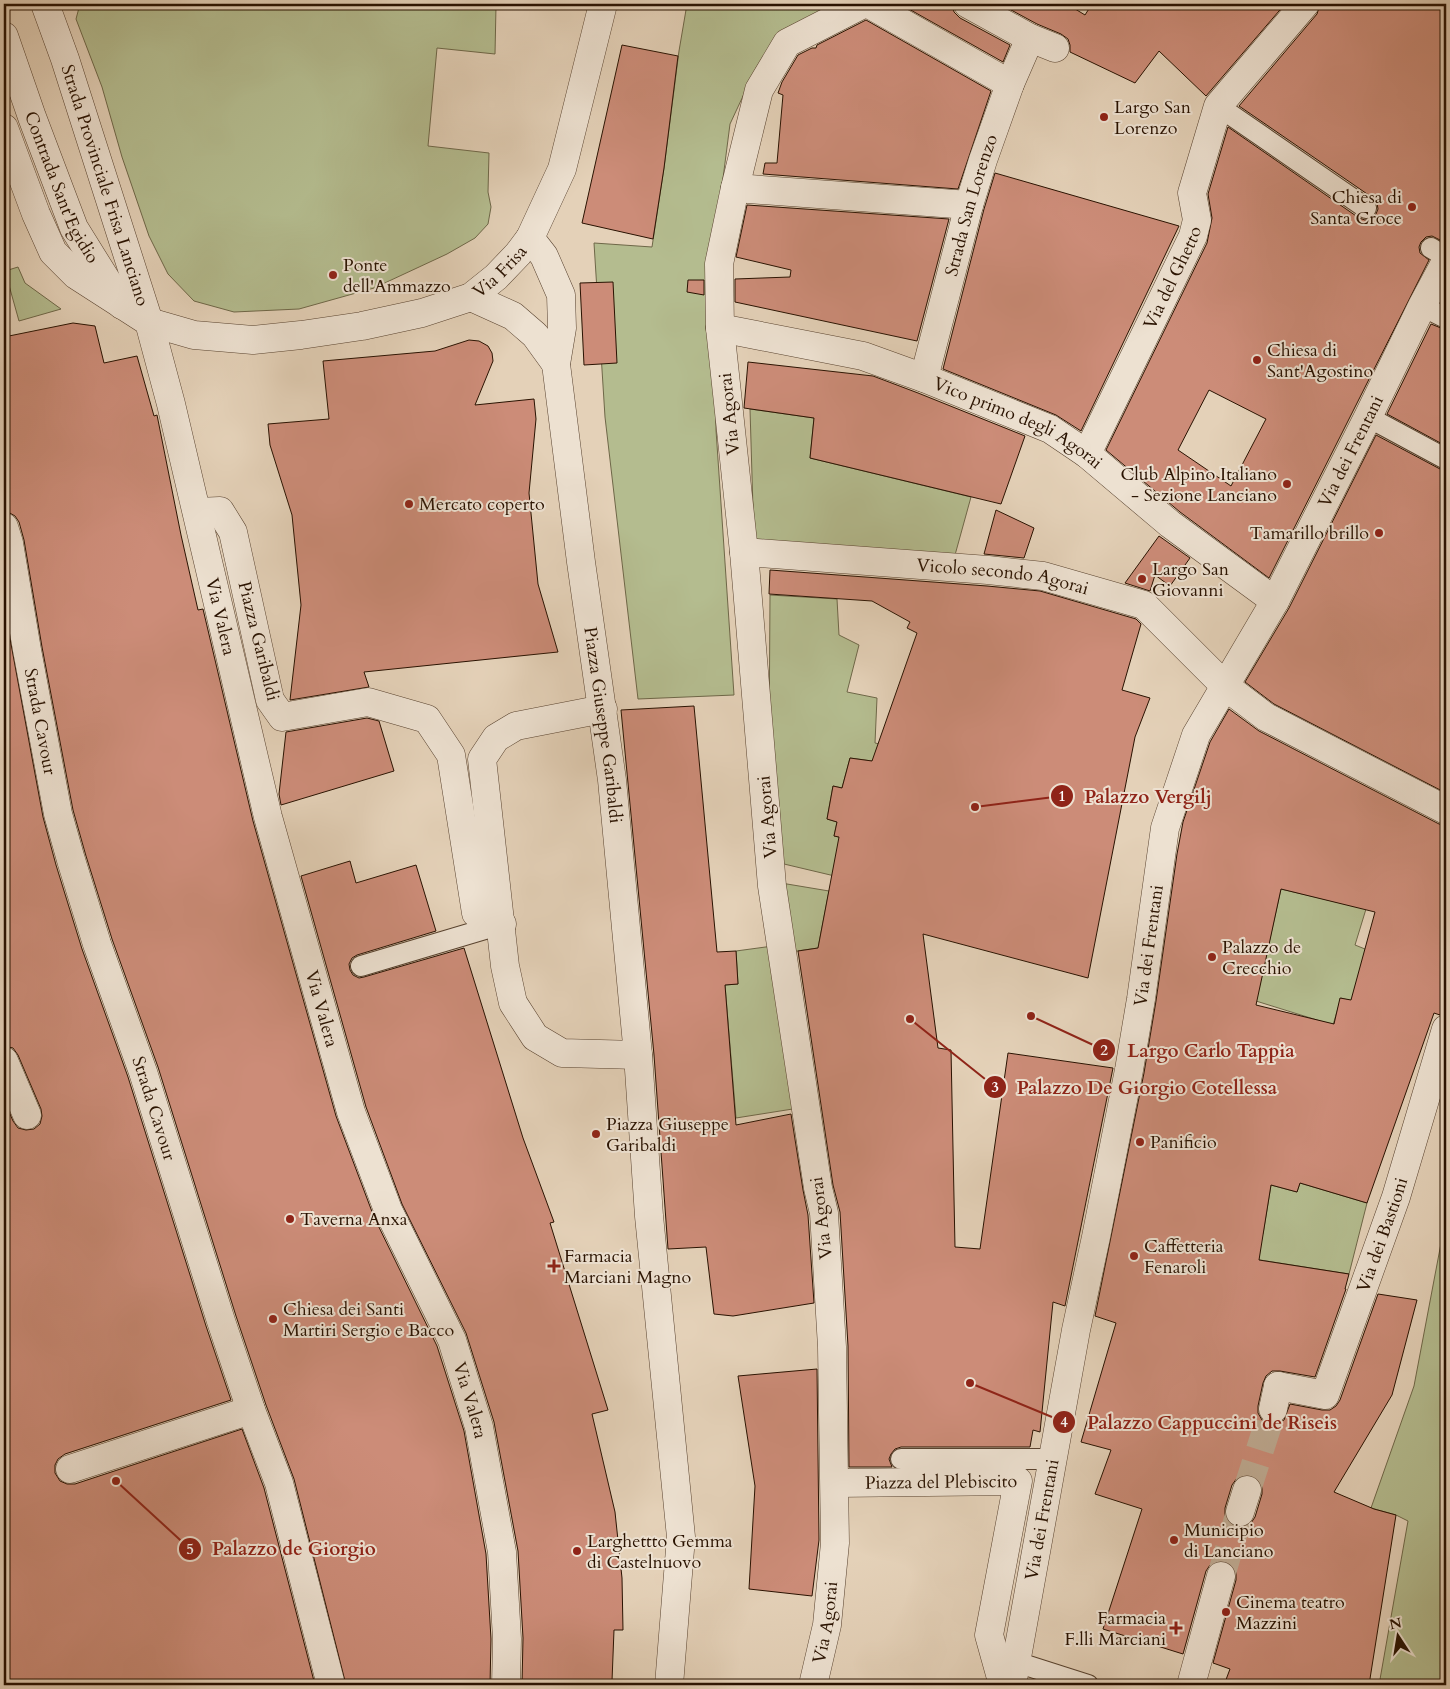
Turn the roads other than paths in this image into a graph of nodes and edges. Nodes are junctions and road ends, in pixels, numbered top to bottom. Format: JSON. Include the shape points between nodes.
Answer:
{"nodes":[{"id":1,"x":603,"y":4,"type":"edge"},
{"id":2,"x":863,"y":4,"type":"edge"},
{"id":3,"x":869,"y":4,"type":"edge"},
{"id":4,"x":968,"y":4,"type":"edge"},
{"id":5,"x":1305,"y":4,"type":"edge"},
{"id":6,"x":47,"y":5,"type":"edge"},
{"id":7,"x":4,"y":36,"type":"edge"},
{"id":8,"x":1030,"y":38,"type":"junction"},
{"id":9,"x":1055,"y":48,"type":"dead end"},
{"id":10,"x":1010,"y":84,"type":"junction"},
{"id":11,"x":1218,"y":106,"type":"junction"},
{"id":12,"x":4,"y":128,"type":"edge"},
{"id":13,"x":735,"y":188,"type":"junction"},
{"id":14,"x":969,"y":205,"type":"junction"},
{"id":15,"x":1366,"y":208,"type":"dead end"},
{"id":16,"x":530,"y":238,"type":"junction"},
{"id":17,"x":1441,"y":255,"type":"edge"},
{"id":18,"x":471,"y":296,"type":"junction"},
{"id":19,"x":122,"y":305,"type":"junction"},
{"id":20,"x":1422,"y":306,"type":"junction"},
{"id":21,"x":1446,"y":318,"type":"edge"},
{"id":22,"x":149,"y":322,"type":"junction"},
{"id":23,"x":720,"y":328,"type":"junction"},
{"id":24,"x":194,"y":335,"type":"joint"},
{"id":25,"x":556,"y":364,"type":"junction"},
{"id":26,"x":924,"y":378,"type":"junction"},
{"id":27,"x":1368,"y":417,"type":"junction"},
{"id":28,"x":1086,"y":454,"type":"junction"},
{"id":29,"x":1446,"y":460,"type":"edge"},
{"id":30,"x":197,"y":512,"type":"junction"},
{"id":31,"x":4,"y":527,"type":"edge"},
{"id":32,"x":744,"y":552,"type":"junction"},
{"id":33,"x":1275,"y":601,"type":"junction"},
{"id":34,"x":1225,"y":686,"type":"junction"},
{"id":35,"x":603,"y":709,"type":"junction"},
{"id":36,"x":1446,"y":810,"type":"edge"},
{"id":37,"x":502,"y":924,"type":"junction"},
{"id":38,"x":361,"y":966,"type":"dead end"},
{"id":39,"x":1446,"y":1028,"type":"edge"},
{"id":40,"x":638,"y":1055,"type":"junction"},
{"id":41,"x":4,"y":1061,"type":"edge"},
{"id":42,"x":27,"y":1115,"type":"dead end"},
{"id":43,"x":1276,"y":1397,"type":"dead end"},
{"id":44,"x":251,"y":1410,"type":"junction"},
{"id":45,"x":901,"y":1459,"type":"dead end"},
{"id":46,"x":1054,"y":1459,"type":"junction"},
{"id":47,"x":70,"y":1469,"type":"dead end"},
{"id":48,"x":835,"y":1483,"type":"junction"},
{"id":49,"x":1221,"y":1576,"type":"tunnel mouth"},
{"id":50,"x":1014,"y":1674,"type":"edge"},
{"id":51,"x":331,"y":1685,"type":"edge"},
{"id":52,"x":506,"y":1685,"type":"edge"},
{"id":53,"x":669,"y":1685,"type":"edge"},
{"id":54,"x":813,"y":1685,"type":"edge"},
{"id":55,"x":1003,"y":1685,"type":"edge"},
{"id":56,"x":1088,"y":1685,"type":"edge"},
{"id":57,"x":1191,"y":1685,"type":"edge"}],
"edges":[{"from":1,"to":16,"type":"street","name":"Via Frisa","via":[[562,169]]},
{"from":2,"to":13,"type":"street","name":"Via Agorai","via":[[787,43],[759,90]]},
{"from":3,"to":10,"type":"street"},
{"from":4,"to":8,"type":"street"},
{"from":5,"to":11,"type":"street","name":"Via del Ghetto"},
{"from":6,"to":22,"type":"street","name":"Strada Provinciale Frisa Lanciano"},
{"from":7,"to":19,"type":"street","name":"Contrada Sant'Egidio","via":[[74,228]]},
{"from":8,"to":9,"type":"street"},
{"from":8,"to":10,"type":"street","name":"Strada San Lorenzo"},
{"from":10,"to":14,"type":"street","name":"Strada San Lorenzo"},
{"from":11,"to":15,"type":"lane"},
{"from":11,"to":28,"type":"street","name":"Via del Ghetto","via":[[1192,193],[1197,220],[1193,236]]},
{"from":12,"to":19,"type":"street","via":[[53,252],[76,275]]},
{"from":13,"to":14,"type":"street"},
{"from":13,"to":23,"type":"street","name":"Via Agorai","via":[[719,264]]},
{"from":14,"to":26,"type":"street","name":"Strada San Lorenzo"},
{"from":16,"to":18,"type":"street","name":"Via Frisa","via":[[496,277]]},
{"from":16,"to":25,"type":"street","via":[[544,256],[561,295],[562,328]]},
{"from":17,"to":20,"type":"street","name":"Via dei Frentani"},
{"from":18,"to":24,"type":"street","name":"Via Frisa","via":[[422,313],[301,335],[253,340]]},
{"from":18,"to":25,"type":"street","via":[[513,316],[536,335]]},
{"from":19,"to":22,"type":"street"},
{"from":20,"to":21,"type":"lane"},
{"from":20,"to":27,"type":"street","name":"Via dei Frentani"},
{"from":22,"to":24,"type":"street","name":"Strada Provinciale Frisa Lanciano"},
{"from":22,"to":30,"type":"street","name":"Via Valera"},
{"from":23,"to":26,"type":"street","name":"Vico primo degli Agorai","via":[[863,356]]},
{"from":23,"to":32,"type":"street","name":"Via Agorai"},
{"from":25,"to":35,"type":"street","name":"Piazza Giuseppe Garibaldi"},
{"from":26,"to":28,"type":"street","name":"Vico primo degli Agorai","via":[[1050,429]]},
{"from":27,"to":29,"type":"lane"},
{"from":27,"to":33,"type":"street","name":"Via dei Frentani"},
{"from":28,"to":33,"type":"street","name":"Vico primo degli Agorai","via":[[1170,524]]},
{"from":30,"to":37,"type":"street","name":"Piazza Garibaldi","via":[[220,511],[233,532],[270,700],[282,717],[368,702],[428,719],[451,754],[476,912]]},
{"from":30,"to":52,"type":"street","name":"Via Valera","via":[[268,817],[351,1112],[388,1210],[452,1340],[479,1427],[502,1552]]},
{"from":31,"to":44,"type":"street","name":"Strada Cavour","via":[[58,814],[97,944],[146,1081]]},
{"from":32,"to":34,"type":"street","name":"Vicolo secondo Agorai","via":[[1043,576],[1144,605]]},
{"from":32,"to":48,"type":"street","name":"Via Agorai","via":[[772,886],[824,1213],[832,1347]]},
{"from":33,"to":34,"type":"street","name":"Via dei Frentani"},
{"from":34,"to":36,"type":"street","name":"Vicolo secondo Agorai","via":[[1266,717]]},
{"from":34,"to":46,"type":"street","name":"Via dei Frentani","via":[[1196,735],[1165,828],[1130,1063],[1076,1330]]},
{"from":35,"to":37,"type":"street","via":[[516,726],[496,738],[482,759]]},
{"from":35,"to":40,"type":"street","name":"Piazza Giuseppe Garibaldi"},
{"from":37,"to":38,"type":"lane"},
{"from":37,"to":40,"type":"street","via":[[505,966],[513,1003],[535,1037],[562,1053]]},
{"from":39,"to":43,"type":"street","name":"Via dei Bastioni","via":[[1396,1197],[1325,1395]]},
{"from":40,"to":53,"type":"street","name":"Piazza Giuseppe Garibaldi","via":[[649,1216],[681,1537]]},
{"from":41,"to":42,"type":"street"},
{"from":44,"to":47,"type":"street"},
{"from":44,"to":51,"type":"street","name":"Strada Cavour","via":[[279,1483]]},
{"from":45,"to":46,"type":"lane"},
{"from":46,"to":50,"type":"street","name":"Via dei Frentani"},
{"from":48,"to":54,"type":"street","name":"Via Agorai","via":[[835,1542],[827,1625]]},
{"from":48,"to":55,"type":"street","name":"Piazza del Plebiscito","via":[[1018,1481],[989,1635]]},
{"from":49,"to":57,"type":"street"},
{"from":50,"to":56,"type":"lane"}]}
